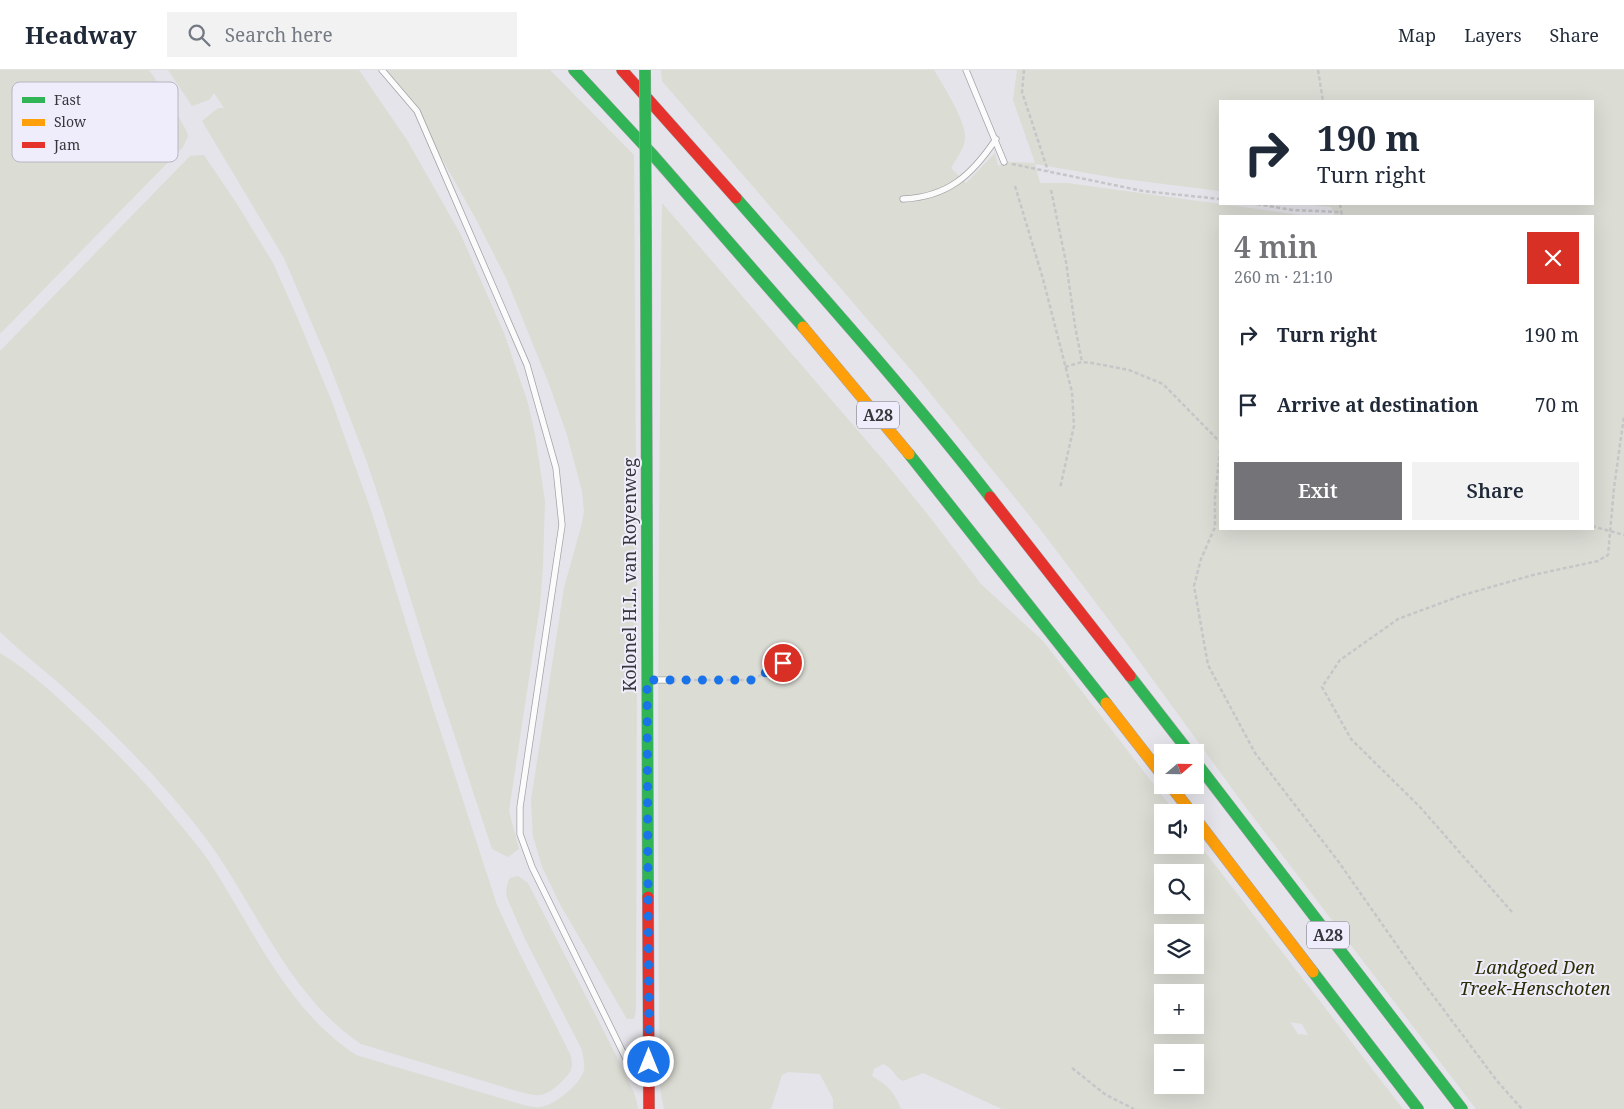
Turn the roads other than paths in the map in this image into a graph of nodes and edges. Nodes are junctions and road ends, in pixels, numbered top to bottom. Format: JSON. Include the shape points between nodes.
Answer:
{"nodes":[{"id":1,"x":382,"y":70,"type":"edge"},
{"id":2,"x":574,"y":70,"type":"edge"},
{"id":3,"x":622,"y":70,"type":"edge"},
{"id":4,"x":645,"y":70,"type":"edge"},
{"id":5,"x":966,"y":70,"type":"edge"},
{"id":6,"x":996,"y":139,"type":"junction"},
{"id":7,"x":1004,"y":162,"type":"road end"},
{"id":8,"x":903,"y":199,"type":"dead end"},
{"id":9,"x":647,"y":680,"type":"junction"},
{"id":10,"x":672,"y":680,"type":"road end"},
{"id":11,"x":1183,"y":744,"type":"edge"},
{"id":12,"x":1154,"y":765,"type":"edge"},
{"id":13,"x":1204,"y":772,"type":"edge"},
{"id":14,"x":1177,"y":794,"type":"edge"},
{"id":15,"x":1185,"y":804,"type":"edge"},
{"id":16,"x":1204,"y":830,"type":"edge"},
{"id":17,"x":649,"y":1081,"type":"junction"},
{"id":18,"x":649,"y":1109,"type":"edge"},
{"id":19,"x":1418,"y":1109,"type":"edge"},
{"id":20,"x":1462,"y":1109,"type":"edge"}],
"edges":[{"from":1,"to":17,"type":"lane","via":[[417,110],[527,365],[556,468],[562,525],[520,807],[520,834],[532,867],[637,1081]]},
{"from":2,"to":12,"type":"main road","number":"A28","via":[[800,321],[922,468]]},
{"from":3,"to":11,"type":"main road","number":"A28","via":[[827,301],[962,461]]},
{"from":4,"to":9,"type":"main road","name":"Kolonel H.L. van Royenweg","bridge":true},
{"from":5,"to":6,"type":"lane"},
{"from":6,"to":7,"type":"lane"},
{"from":6,"to":8,"type":"lane","via":[[979,163],[948,189],[921,198]]},
{"from":9,"to":10,"type":"lane"},
{"from":9,"to":17,"type":"main road","name":"Kolonel H.L. van Royenweg"},
{"from":13,"to":20,"type":"main road","number":"A28"},
{"from":14,"to":15,"type":"main road"},
{"from":16,"to":19,"type":"main road","number":"A28"},
{"from":17,"to":18,"type":"main road","name":"Kolonel H.L. van Royenweg"}]}
